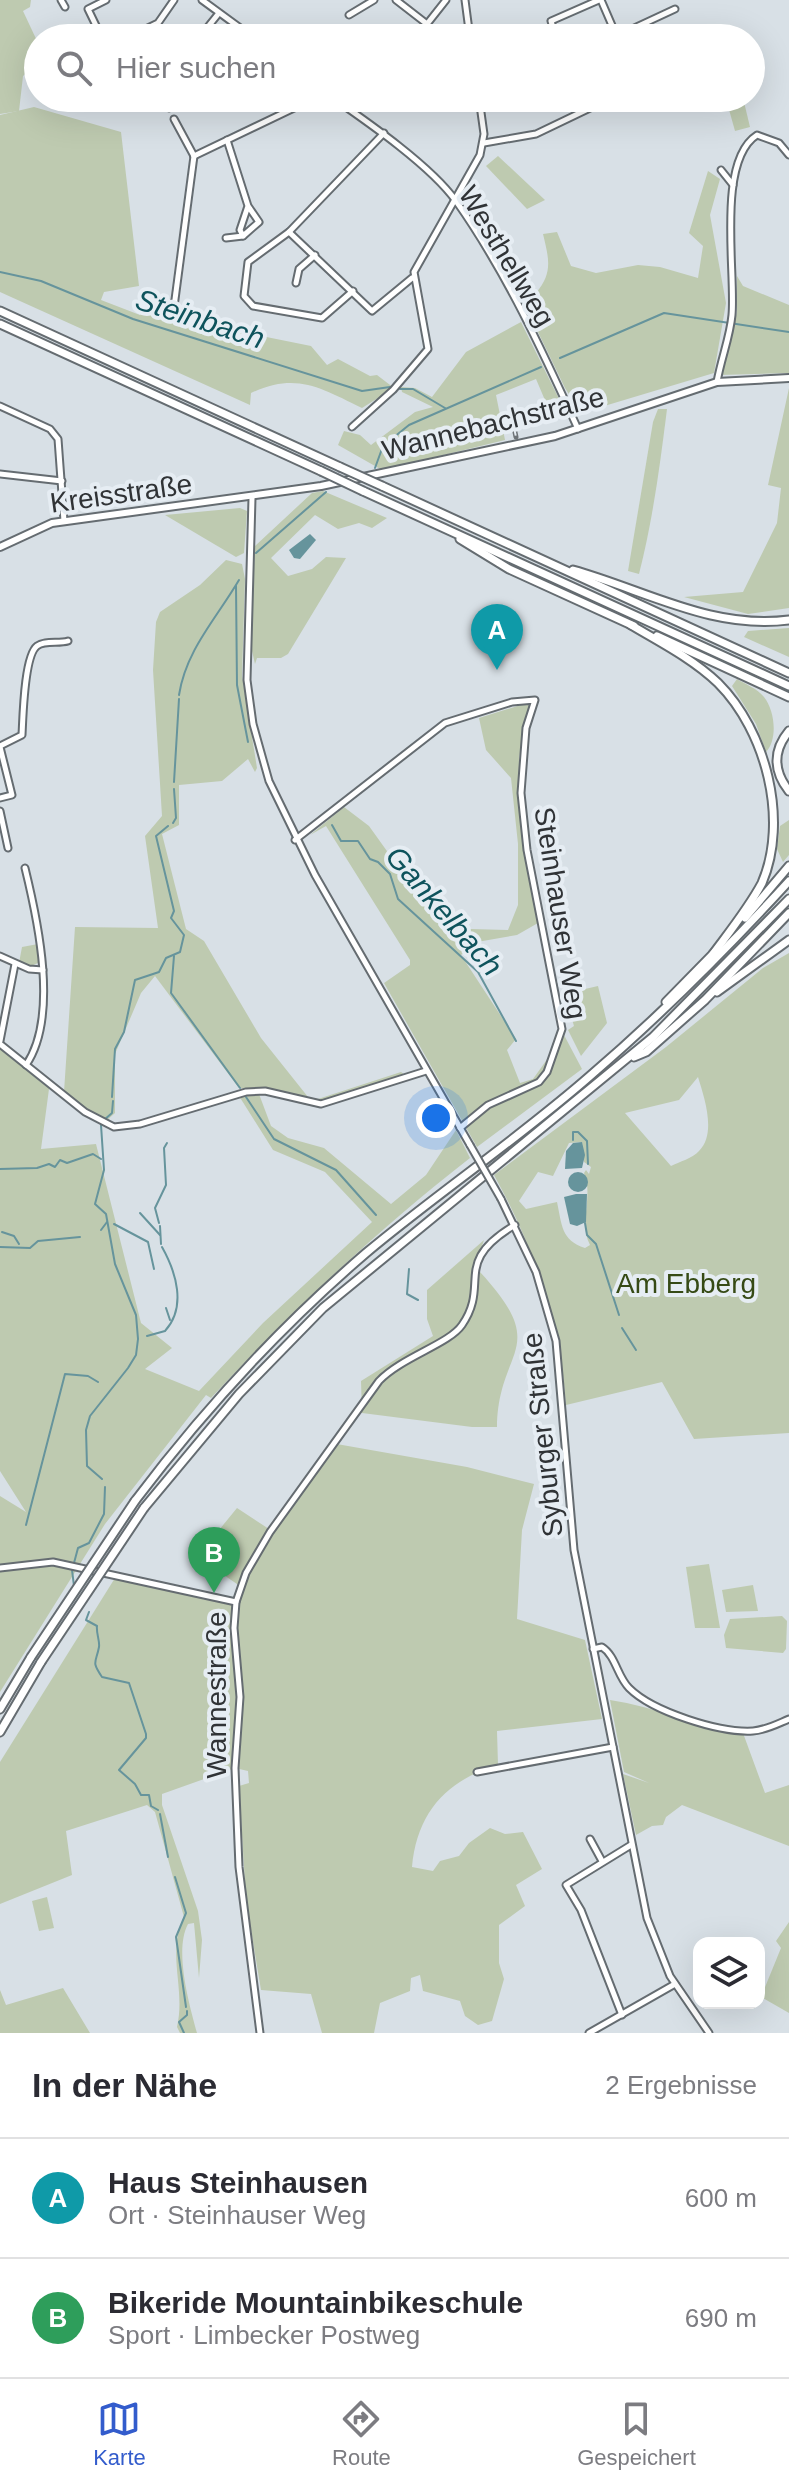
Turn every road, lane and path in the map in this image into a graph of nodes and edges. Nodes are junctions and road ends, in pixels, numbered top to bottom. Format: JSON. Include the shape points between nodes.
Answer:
{"nodes":[{"id":1,"x":61,"y":0,"type":"edge"},
{"id":2,"x":106,"y":0,"type":"edge"},
{"id":3,"x":174,"y":0,"type":"edge"},
{"id":4,"x":202,"y":0,"type":"edge"},
{"id":5,"x":374,"y":0,"type":"edge"},
{"id":6,"x":396,"y":0,"type":"edge"},
{"id":7,"x":446,"y":0,"type":"edge"},
{"id":8,"x":465,"y":0,"type":"edge"},
{"id":9,"x":600,"y":0,"type":"edge"},
{"id":10,"x":65,"y":7,"type":"dead end"},
{"id":11,"x":675,"y":9,"type":"dead end"},
{"id":12,"x":219,"y":13,"type":"junction"},
{"id":13,"x":349,"y":15,"type":"dead end"},
{"id":14,"x":95,"y":24,"type":"edge"},
{"id":15,"x":156,"y":24,"type":"edge"},
{"id":16,"x":210,"y":24,"type":"edge"},
{"id":17,"x":234,"y":24,"type":"edge"},
{"id":18,"x":427,"y":24,"type":"joint"},
{"id":19,"x":468,"y":24,"type":"edge"},
{"id":20,"x":552,"y":24,"type":"edge"},
{"id":21,"x":611,"y":24,"type":"edge"},
{"id":22,"x":644,"y":24,"type":"edge"},
{"id":23,"x":286,"y":112,"type":"edge"},
{"id":24,"x":353,"y":112,"type":"edge"},
{"id":25,"x":481,"y":112,"type":"edge"},
{"id":26,"x":582,"y":112,"type":"edge"},
{"id":27,"x":174,"y":119,"type":"dead end"},
{"id":28,"x":384,"y":133,"type":"junction"},
{"id":29,"x":227,"y":140,"type":"junction"},
{"id":30,"x":484,"y":143,"type":"junction"},
{"id":31,"x":789,"y":155,"type":"edge"},
{"id":32,"x":194,"y":156,"type":"junction"},
{"id":33,"x":721,"y":170,"type":"dead end"},
{"id":34,"x":734,"y":186,"type":"junction"},
{"id":35,"x":454,"y":199,"type":"junction"},
{"id":36,"x":248,"y":206,"type":"junction"},
{"id":37,"x":289,"y":232,"type":"junction"},
{"id":38,"x":243,"y":236,"type":"junction"},
{"id":39,"x":226,"y":238,"type":"dead end"},
{"id":40,"x":315,"y":255,"type":"junction"},
{"id":41,"x":412,"y":278,"type":"junction"},
{"id":42,"x":296,"y":283,"type":"dead end"},
{"id":43,"x":353,"y":291,"type":"junction"},
{"id":44,"x":174,"y":307,"type":"dead end"},
{"id":45,"x":0,"y":311,"type":"edge"},
{"id":46,"x":0,"y":324,"type":"edge"},
{"id":47,"x":789,"y":378,"type":"edge"},
{"id":48,"x":717,"y":382,"type":"junction"},
{"id":49,"x":0,"y":406,"type":"edge"},
{"id":50,"x":352,"y":427,"type":"dead end"},
{"id":51,"x":578,"y":429,"type":"junction"},
{"id":52,"x":0,"y":474,"type":"edge"},
{"id":53,"x":62,"y":481,"type":"junction"},
{"id":54,"x":252,"y":498,"type":"junction"},
{"id":55,"x":64,"y":521,"type":"junction"},
{"id":56,"x":449,"y":530,"type":"junction"},
{"id":57,"x":0,"y":547,"type":"edge"},
{"id":58,"x":552,"y":564,"type":"junction"},
{"id":59,"x":789,"y":620,"type":"edge"},
{"id":60,"x":631,"y":625,"type":"junction"},
{"id":61,"x":68,"y":641,"type":"dead end"},
{"id":62,"x":789,"y":673,"type":"edge"},
{"id":63,"x":789,"y":686,"type":"edge"},
{"id":64,"x":789,"y":697,"type":"edge"},
{"id":65,"x":789,"y":731,"type":"edge"},
{"id":66,"x":0,"y":746,"type":"edge"},
{"id":67,"x":789,"y":791,"type":"edge"},
{"id":68,"x":0,"y":798,"type":"edge"},
{"id":69,"x":0,"y":811,"type":"edge"},
{"id":70,"x":295,"y":840,"type":"junction"},
{"id":71,"x":8,"y":848,"type":"dead end"},
{"id":72,"x":789,"y":866,"type":"edge"},
{"id":73,"x":25,"y":868,"type":"dead end"},
{"id":74,"x":789,"y":881,"type":"edge"},
{"id":75,"x":789,"y":899,"type":"edge"},
{"id":76,"x":789,"y":913,"type":"edge"},
{"id":77,"x":789,"y":940,"type":"edge"},
{"id":78,"x":713,"y":954,"type":"junction"},
{"id":79,"x":0,"y":956,"type":"edge"},
{"id":80,"x":15,"y":964,"type":"junction"},
{"id":81,"x":43,"y":970,"type":"junction"},
{"id":82,"x":705,"y":1000,"type":"junction"},
{"id":83,"x":0,"y":1042,"type":"edge"},
{"id":84,"x":625,"y":1061,"type":"junction"},
{"id":85,"x":26,"y":1065,"type":"junction"},
{"id":86,"x":427,"y":1071,"type":"junction"},
{"id":87,"x":460,"y":1128,"type":"junction"},
{"id":88,"x":502,"y":1146,"type":"junction"},
{"id":89,"x":515,"y":1225,"type":"junction"},
{"id":90,"x":0,"y":1568,"type":"edge"},
{"id":91,"x":236,"y":1602,"type":"junction"},
{"id":92,"x":593,"y":1649,"type":"junction"},
{"id":93,"x":0,"y":1709,"type":"edge"},
{"id":94,"x":789,"y":1719,"type":"edge"},
{"id":95,"x":0,"y":1732,"type":"edge"},
{"id":96,"x":613,"y":1747,"type":"junction"},
{"id":97,"x":477,"y":1772,"type":"dead end"},
{"id":98,"x":590,"y":1839,"type":"dead end"},
{"id":99,"x":631,"y":1845,"type":"junction"},
{"id":100,"x":602,"y":1861,"type":"junction"},
{"id":101,"x":675,"y":1984,"type":"junction"},
{"id":102,"x":622,"y":2015,"type":"junction"},
{"id":103,"x":260,"y":2033,"type":"edge"},
{"id":104,"x":589,"y":2033,"type":"edge"},
{"id":105,"x":709,"y":2033,"type":"edge"}],
"edges":[{"from":1,"to":10,"type":"street"},
{"from":2,"to":14,"type":"street","via":[[88,9]]},
{"from":3,"to":15,"type":"street"},
{"from":4,"to":12,"type":"street"},
{"from":5,"to":13,"type":"street"},
{"from":6,"to":18,"type":"street"},
{"from":7,"to":18,"type":"street"},
{"from":8,"to":19,"type":"street"},
{"from":9,"to":20,"type":"street"},
{"from":9,"to":21,"type":"street"},
{"from":11,"to":22,"type":"street"},
{"from":12,"to":16,"type":"street"},
{"from":12,"to":17,"type":"street"},
{"from":23,"to":29,"type":"street"},
{"from":24,"to":28,"type":"street","name":"Westhellweg"},
{"from":25,"to":30,"type":"street"},
{"from":26,"to":30,"type":"street","via":[[536,134]]},
{"from":27,"to":32,"type":"street"},
{"from":28,"to":35,"type":"street","name":"Westhellweg"},
{"from":28,"to":37,"type":"street"},
{"from":29,"to":32,"type":"street"},
{"from":29,"to":36,"type":"street"},
{"from":30,"to":35,"type":"street"},
{"from":31,"to":34,"type":"street","via":[[779,143],[757,135],[751,138]]},
{"from":32,"to":44,"type":"street"},
{"from":33,"to":34,"type":"street"},
{"from":34,"to":48,"type":"street","via":[[728,213],[732,317]]},
{"from":35,"to":41,"type":"street"},
{"from":35,"to":51,"type":"street","name":"Westhellweg","via":[[507,285]]},
{"from":36,"to":38,"type":"street"},
{"from":36,"to":38,"type":"street","via":[[259,222]]},
{"from":37,"to":40,"type":"street"},
{"from":37,"to":43,"type":"street","via":[[248,262],[248,302],[322,318]]},
{"from":38,"to":39,"type":"street"},
{"from":40,"to":42,"type":"street","via":[[299,269]]},
{"from":40,"to":43,"type":"street"},
{"from":41,"to":43,"type":"street","via":[[372,311]]},
{"from":41,"to":50,"type":"street","via":[[428,349]]},
{"from":45,"to":58,"type":"highway","bridge":true},
{"from":46,"to":56,"type":"highway","bridge":true},
{"from":47,"to":48,"type":"main road","name":"Wannebachstraße"},
{"from":48,"to":51,"type":"main road","name":"Wannebachstraße"},
{"from":49,"to":53,"type":"street","via":[[55,434]]},
{"from":51,"to":54,"type":"main road","name":"Wannebachstraße"},
{"from":52,"to":53,"type":"street"},
{"from":53,"to":55,"type":"street"},
{"from":54,"to":55,"type":"main road","name":"Kreisstraße"},
{"from":54,"to":70,"type":"street","name":"Syburger Straße","via":[[246,637],[250,704],[269,781]]},
{"from":55,"to":57,"type":"main road","name":"Kreisstraße","via":[[34,528]]},
{"from":56,"to":60,"type":"highway","via":[[509,569]]},
{"from":56,"to":63,"type":"highway"},
{"from":58,"to":59,"type":"highway","via":[[702,614],[747,622]]},
{"from":58,"to":62,"type":"highway"},
{"from":60,"to":64,"type":"highway"},
{"from":60,"to":78,"type":"highway","via":[[699,668],[726,692],[753,734],[770,783],[775,834],[767,868],[745,911]]},
{"from":61,"to":66,"type":"street","via":[[33,650],[22,735]]},
{"from":65,"to":67,"type":"highway","via":[[776,760]]},
{"from":66,"to":68,"type":"street","via":[[12,795]]},
{"from":69,"to":71,"type":"street"},
{"from":70,"to":86,"type":"street","name":"Syburger Straße"},
{"from":70,"to":87,"type":"street","name":"Steinhauser Weg","via":[[445,723],[535,700],[526,728],[521,793],[562,1029],[539,1082],[488,1105]]},
{"from":72,"to":78,"type":"highway"},
{"from":73,"to":81,"type":"street"},
{"from":74,"to":88,"type":"highway","via":[[658,1015]]},
{"from":75,"to":84,"type":"highway"},
{"from":76,"to":82,"type":"highway"},
{"from":77,"to":82,"type":"highway"},
{"from":78,"to":88,"type":"highway","via":[[637,1029]]},
{"from":79,"to":80,"type":"street"},
{"from":80,"to":81,"type":"street"},
{"from":80,"to":83,"type":"street"},
{"from":81,"to":85,"type":"street","via":[[40,1018]]},
{"from":82,"to":84,"type":"highway","via":[[646,1052]]},
{"from":83,"to":85,"type":"street"},
{"from":84,"to":95,"type":"highway","bridge":true,"via":[[323,1308],[239,1394],[144,1508]]},
{"from":85,"to":86,"type":"street","via":[[85,1112],[114,1127],[246,1092],[321,1104]]},
{"from":86,"to":87,"type":"street","name":"Syburger Straße"},
{"from":87,"to":89,"type":"street","name":"Syburger Straße","bridge":true},
{"from":88,"to":93,"type":"highway","bridge":true,"via":[[366,1254],[279,1334],[198,1422],[135,1501]]},
{"from":89,"to":91,"type":"street","name":"Wannestraße","via":[[481,1252],[462,1325],[379,1381],[270,1532]]},
{"from":89,"to":92,"type":"street","name":"Syburger Straße","via":[[536,1272],[556,1341],[571,1529]]},
{"from":90,"to":91,"type":"street","via":[[40,1561]]},
{"from":91,"to":103,"type":"street","name":"Wannestraße","via":[[239,1867]]},
{"from":92,"to":94,"type":"street","via":[[609,1652],[622,1680],[638,1695],[692,1720],[746,1731]]},
{"from":92,"to":96,"type":"street","name":"Syburger Straße"},
{"from":96,"to":97,"type":"street"},
{"from":96,"to":99,"type":"street","name":"Syburger Straße"},
{"from":98,"to":100,"type":"street"},
{"from":99,"to":100,"type":"street"},
{"from":99,"to":101,"type":"street","name":"Syburger Straße","via":[[653,1937]]},
{"from":100,"to":102,"type":"street","via":[[566,1885]]},
{"from":101,"to":102,"type":"street"},
{"from":101,"to":105,"type":"street","name":"Syburger Straße"},
{"from":102,"to":104,"type":"street"}]}
